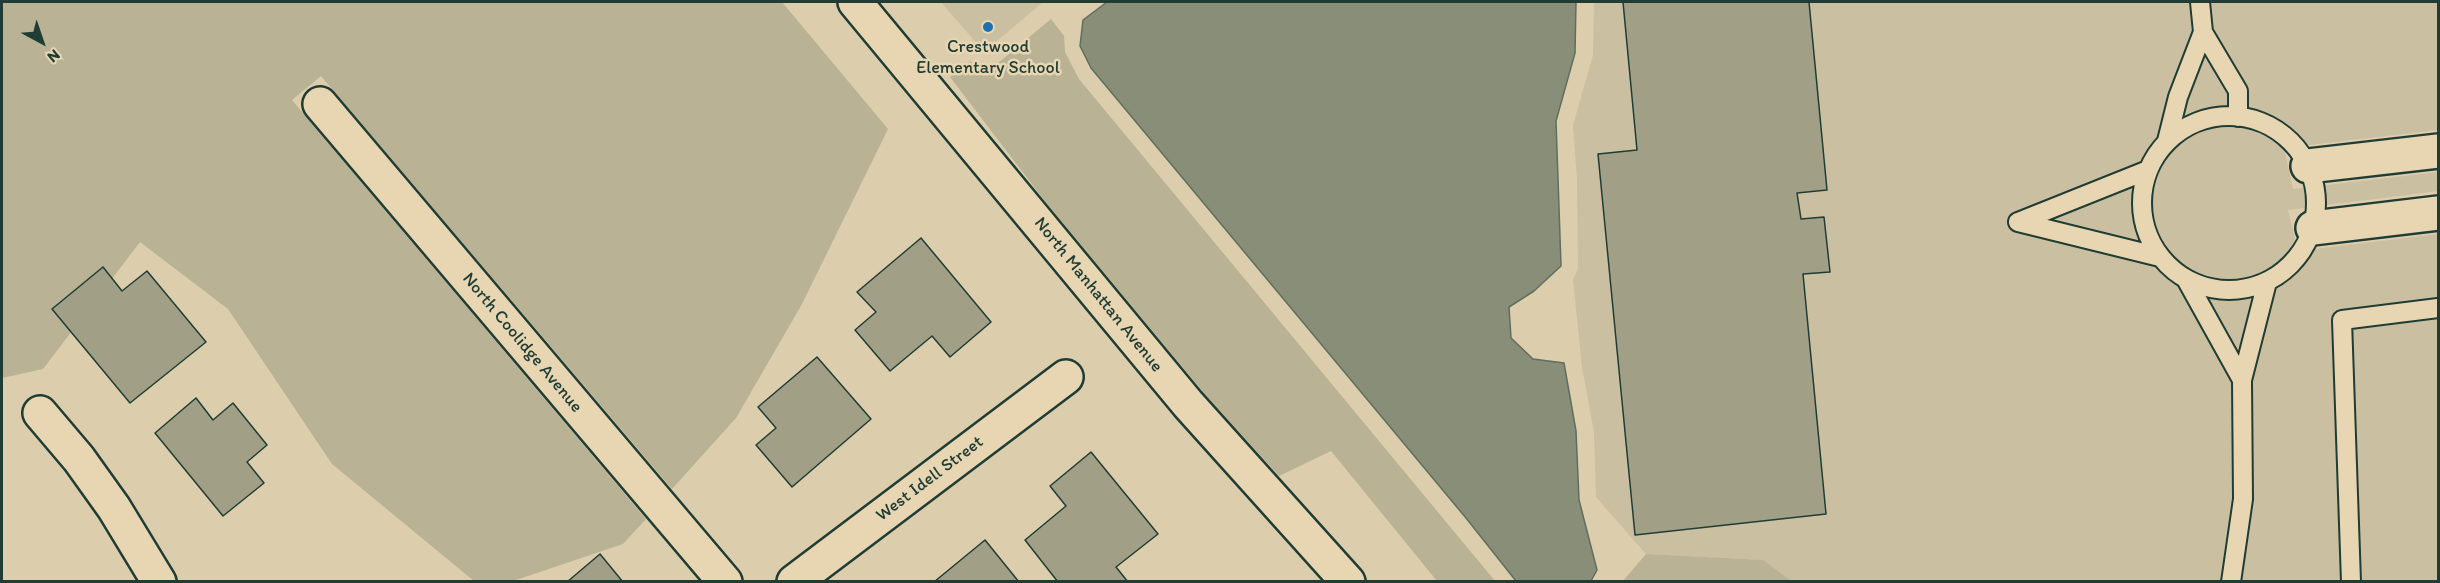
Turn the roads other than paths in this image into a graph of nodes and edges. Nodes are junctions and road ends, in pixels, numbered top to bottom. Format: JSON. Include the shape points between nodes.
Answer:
{"nodes":[{"id":1,"x":855,"y":2,"type":"edge"},
{"id":2,"x":2200,"y":2,"type":"edge"},
{"id":3,"x":2204,"y":32,"type":"junction"},
{"id":4,"x":320,"y":104,"type":"dead end"},
{"id":5,"x":2238,"y":117,"type":"junction"},
{"id":6,"x":2167,"y":141,"type":"junction"},
{"id":7,"x":2439,"y":151,"type":"edge"},
{"id":8,"x":2308,"y":166,"type":"junction"},
{"id":9,"x":2148,"y":170,"type":"junction"},
{"id":10,"x":2439,"y":213,"type":"edge"},
{"id":11,"x":2313,"y":228,"type":"junction"},
{"id":12,"x":2160,"y":256,"type":"junction"},
{"id":13,"x":2187,"y":281,"type":"junction"},
{"id":14,"x":2267,"y":282,"type":"junction"},
{"id":15,"x":2439,"y":308,"type":"edge"},
{"id":16,"x":1066,"y":377,"type":"dead end"},
{"id":17,"x":2242,"y":380,"type":"junction"},
{"id":18,"x":40,"y":414,"type":"dead end"},
{"id":19,"x":159,"y":582,"type":"edge"},
{"id":20,"x":724,"y":582,"type":"edge"},
{"id":21,"x":794,"y":582,"type":"edge"},
{"id":22,"x":1348,"y":582,"type":"edge"},
{"id":23,"x":2231,"y":582,"type":"edge"},
{"id":24,"x":2351,"y":582,"type":"edge"}],
"edges":[{"from":1,"to":22,"type":"street","name":"North Manhattan Avenue","via":[[1188,405]]},
{"from":2,"to":3,"type":"lane"},
{"from":3,"to":5,"type":"lane","via":[[2238,91]]},
{"from":3,"to":6,"type":"lane","via":[[2178,97]]},
{"from":4,"to":20,"type":"street","name":"North Coolidge Avenue"},
{"from":5,"to":6,"type":"lane","via":[[2212,117],[2188,126]]},
{"from":5,"to":8,"type":"lane","via":[[2267,124],[2291,141]]},
{"from":6,"to":9,"type":"lane"},
{"from":7,"to":8,"type":"street"},
{"from":8,"to":11,"type":"lane","via":[[2315,186]]},
{"from":9,"to":12,"type":"lane","via":[[2142,200],[2145,230]]},
{"from":9,"to":12,"type":"lane","via":[[2018,222]]},
{"from":10,"to":11,"type":"street"},
{"from":11,"to":14,"type":"lane","via":[[2303,250]]},
{"from":12,"to":13,"type":"lane"},
{"from":13,"to":14,"type":"lane","via":[[2213,290],[2241,290]]},
{"from":13,"to":17,"type":"lane"},
{"from":14,"to":17,"type":"lane"},
{"from":15,"to":24,"type":"lane","via":[[2342,320]]},
{"from":16,"to":21,"type":"street","name":"West Idell Street"},
{"from":17,"to":23,"type":"lane","via":[[2243,499]]},
{"from":18,"to":19,"type":"street","via":[[114,508]]}]}
